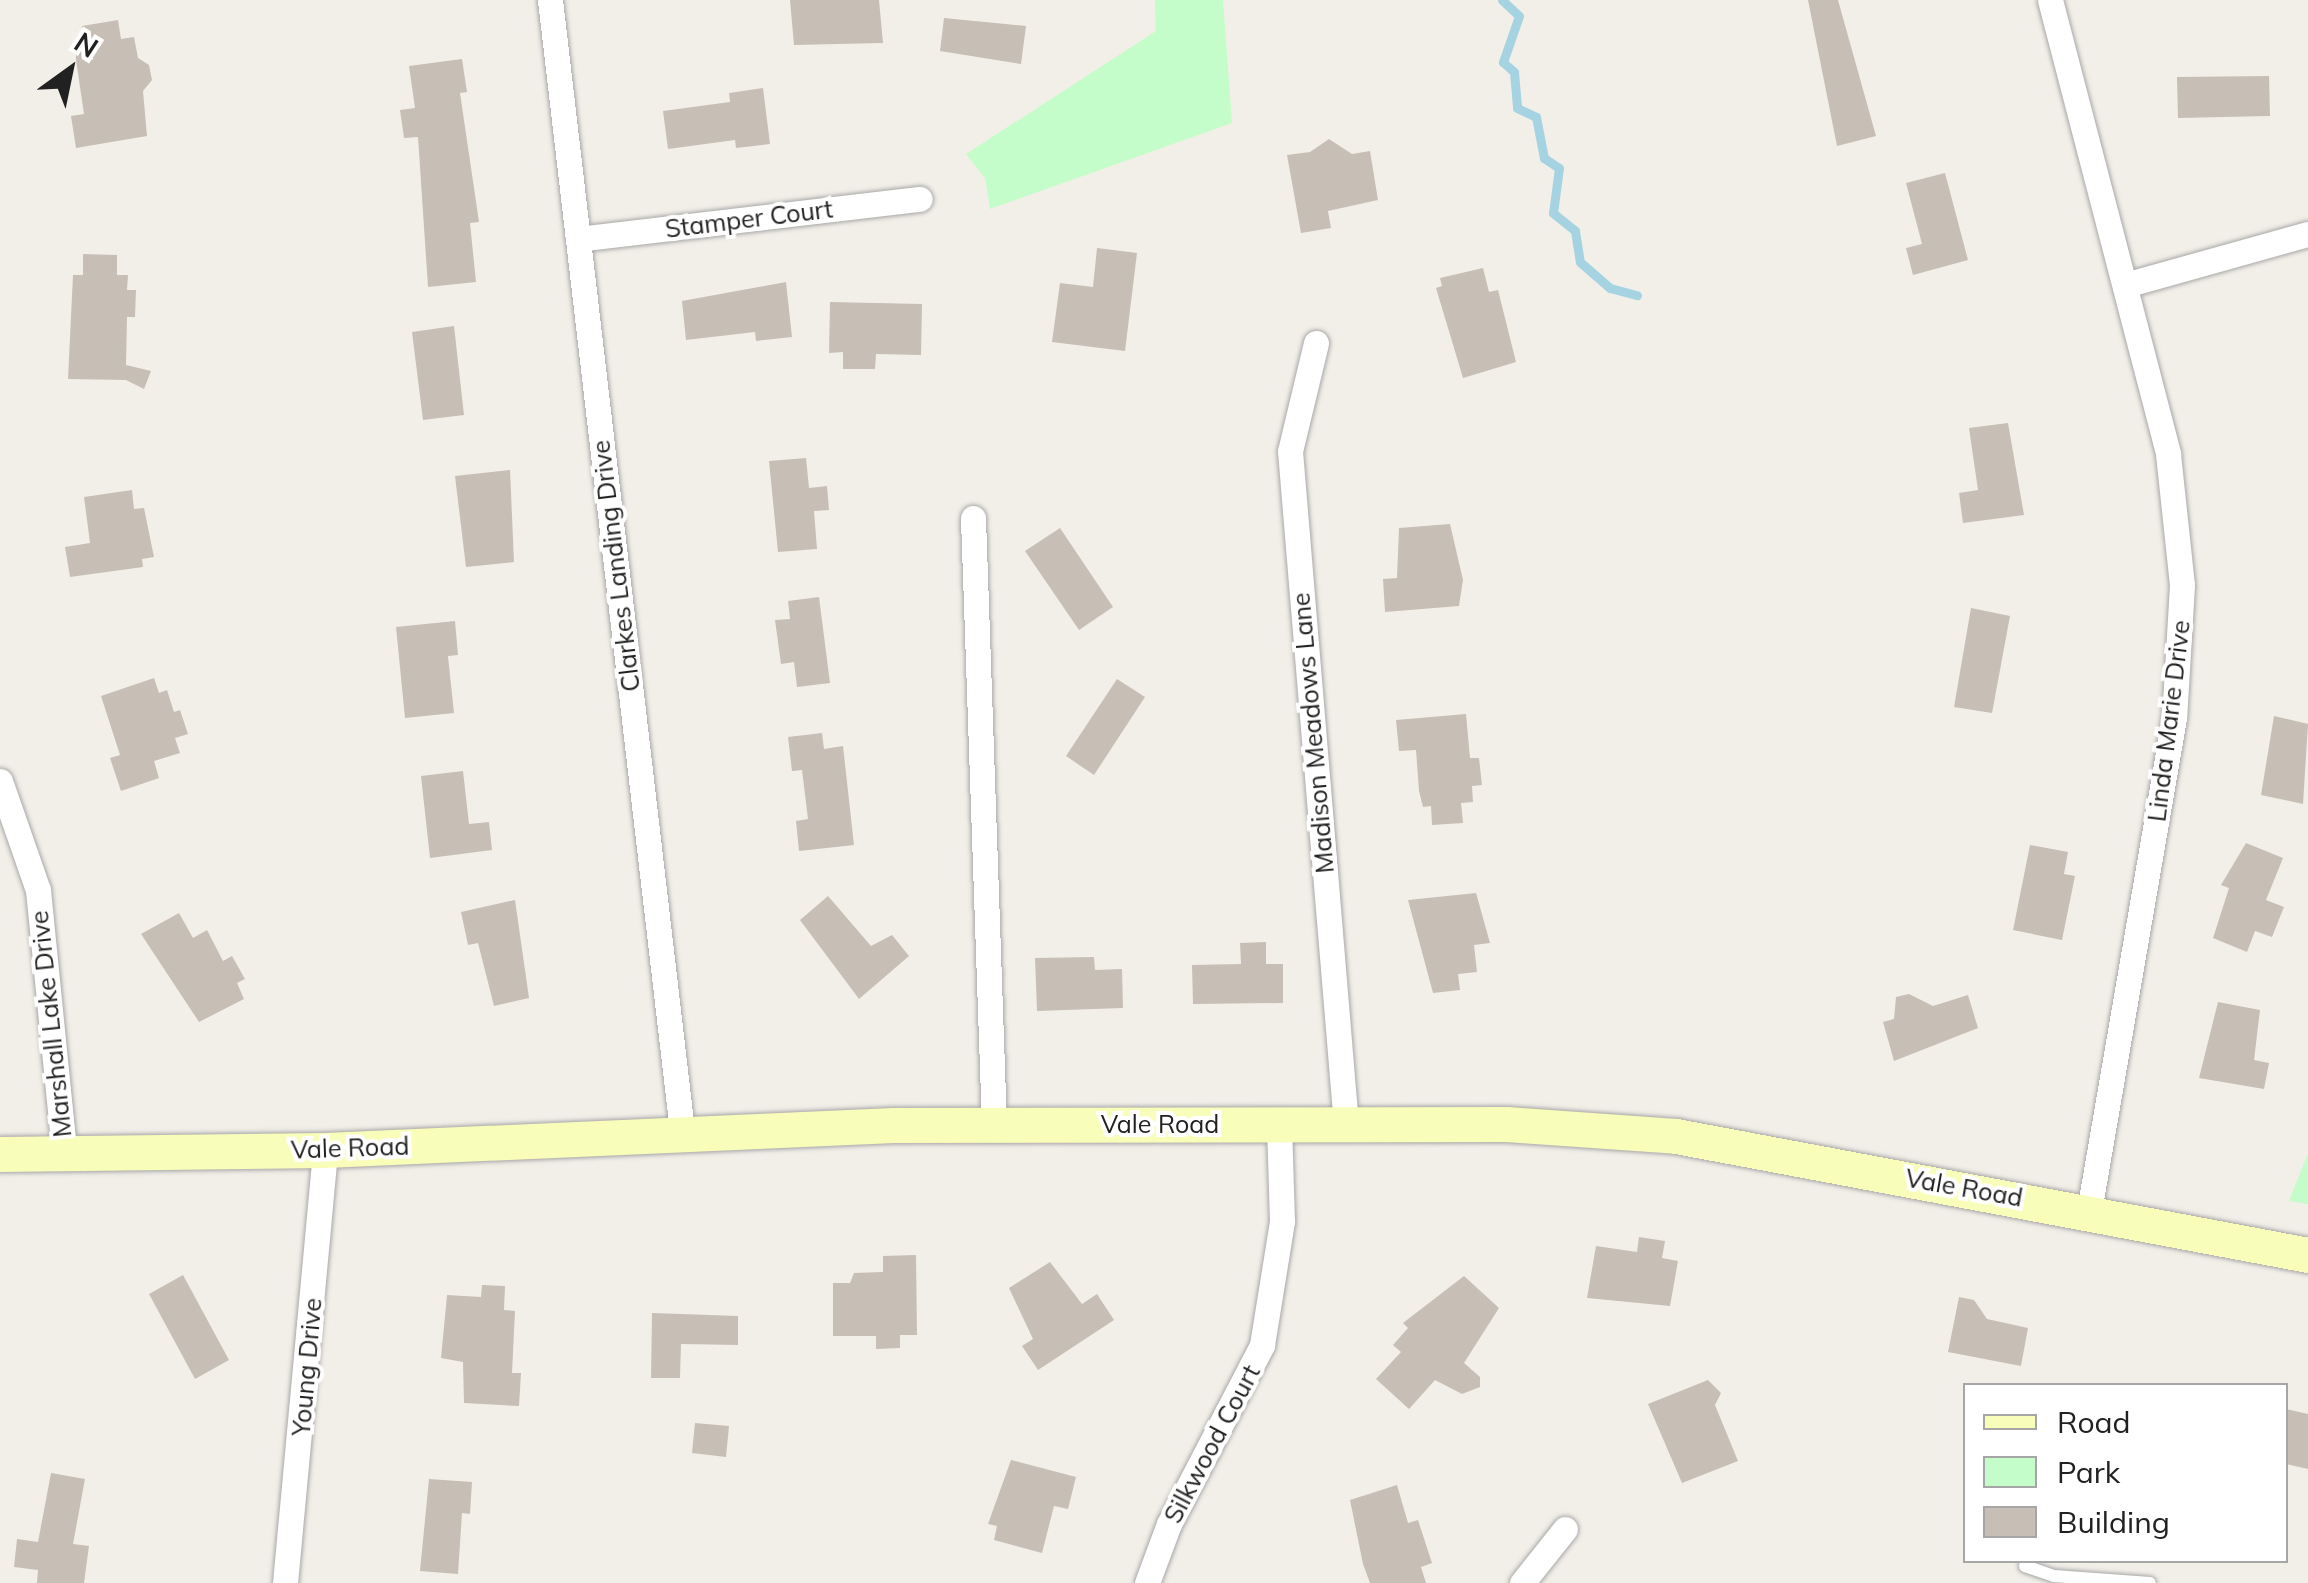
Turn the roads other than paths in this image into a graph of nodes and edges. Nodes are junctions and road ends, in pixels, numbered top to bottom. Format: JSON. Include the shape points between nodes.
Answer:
{"nodes":[{"id":1,"x":550,"y":0,"type":"edge"},
{"id":2,"x":2050,"y":0,"type":"edge"},
{"id":3,"x":920,"y":198,"type":"dead end"},
{"id":4,"x":2308,"y":234,"type":"edge"},
{"id":5,"x":578,"y":239,"type":"junction"},
{"id":6,"x":2124,"y":285,"type":"junction"},
{"id":7,"x":1316,"y":343,"type":"dead end"},
{"id":8,"x":974,"y":518,"type":"dead end"},
{"id":9,"x":0,"y":782,"type":"edge"},
{"id":10,"x":994,"y":1124,"type":"junction"},
{"id":11,"x":1279,"y":1125,"type":"junction"},
{"id":12,"x":1346,"y":1126,"type":"junction"},
{"id":13,"x":682,"y":1131,"type":"junction"},
{"id":14,"x":325,"y":1150,"type":"junction"},
{"id":15,"x":64,"y":1152,"type":"junction"},
{"id":16,"x":0,"y":1154,"type":"edge"},
{"id":17,"x":2089,"y":1211,"type":"junction"},
{"id":18,"x":2308,"y":1255,"type":"edge"},
{"id":19,"x":1565,"y":1529,"type":"dead end"},
{"id":20,"x":2025,"y":1566,"type":"dead end"},
{"id":21,"x":286,"y":1583,"type":"edge"},
{"id":22,"x":1147,"y":1583,"type":"edge"},
{"id":23,"x":1522,"y":1583,"type":"edge"},
{"id":24,"x":2150,"y":1583,"type":"edge"}],
"edges":[{"from":1,"to":5,"type":"street","name":"Clarkes Landing Drive"},
{"from":2,"to":6,"type":"street","name":"Linda Marie Drive"},
{"from":3,"to":5,"type":"street","name":"Stamper Court"},
{"from":4,"to":6,"type":"street"},
{"from":5,"to":13,"type":"street","name":"Clarkes Landing Drive"},
{"from":6,"to":17,"type":"street","name":"Linda Marie Drive","via":[[2168,454],[2180,548],[2181,652]]},
{"from":7,"to":12,"type":"street","name":"Madison Meadows Lane","via":[[1290,451]]},
{"from":8,"to":10,"type":"street"},
{"from":9,"to":15,"type":"street","name":"Marshall Lake Drive","via":[[38,890]]},
{"from":10,"to":11,"type":"main road","name":"Vale Road"},
{"from":10,"to":13,"type":"main road","name":"Vale Road"},
{"from":11,"to":12,"type":"main road","name":"Vale Road"},
{"from":11,"to":22,"type":"street","name":"Silkwood Court","via":[[1282,1220],[1262,1345],[1169,1524]]},
{"from":12,"to":17,"type":"main road","name":"Vale Road","via":[[1506,1124],[1676,1136]]},
{"from":13,"to":14,"type":"main road","name":"Vale Road"},
{"from":14,"to":15,"type":"main road","name":"Vale Road"},
{"from":14,"to":21,"type":"street","name":"Young Drive"},
{"from":15,"to":16,"type":"main road","name":"Vale Road"},
{"from":17,"to":18,"type":"main road","name":"Vale Road"},
{"from":19,"to":23,"type":"street"},
{"from":20,"to":24,"type":"lane","via":[[2054,1576]]}]}
